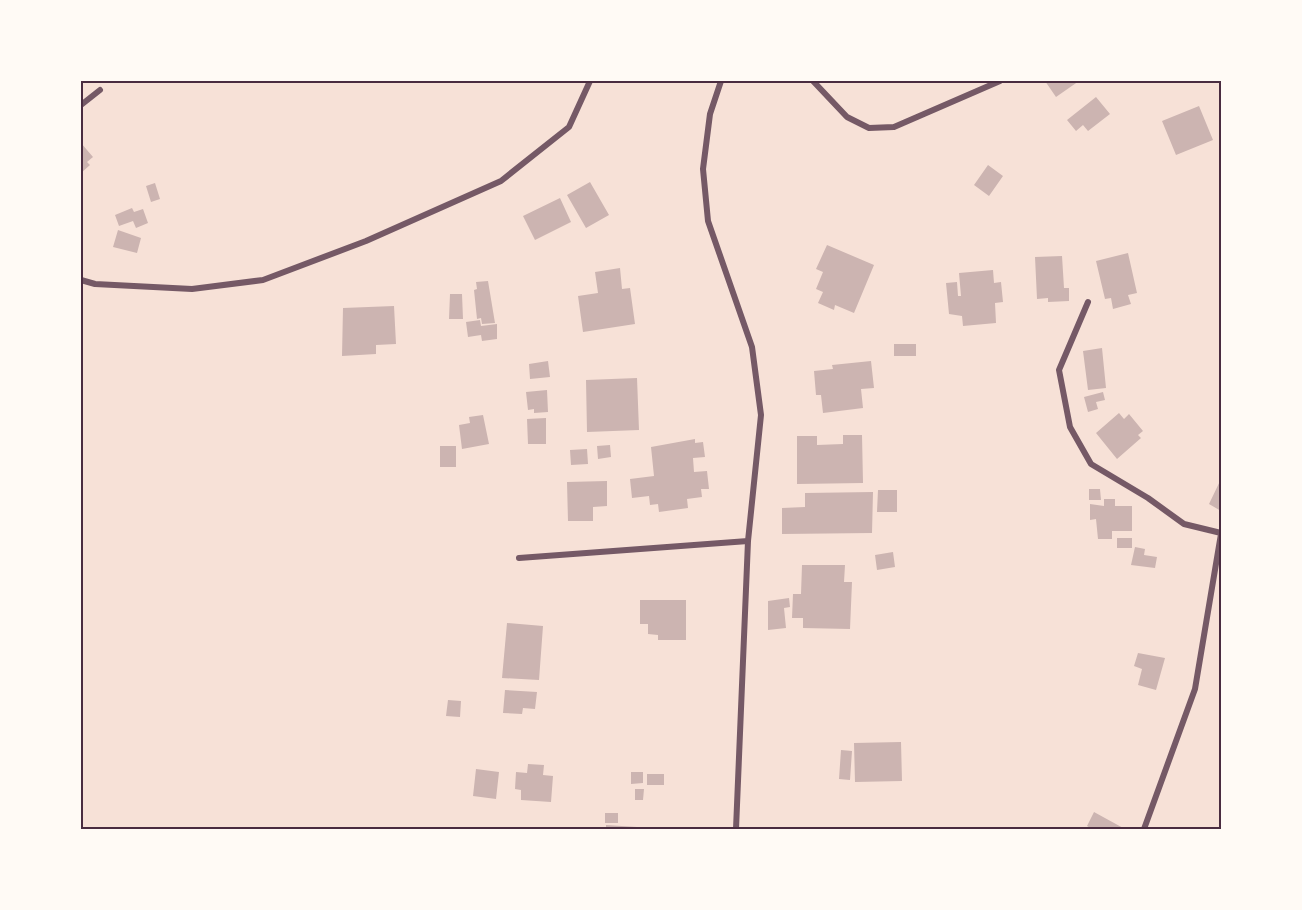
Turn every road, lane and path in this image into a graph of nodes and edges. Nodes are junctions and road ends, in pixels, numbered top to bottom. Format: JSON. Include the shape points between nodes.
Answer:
{"nodes":[{"id":1,"x":590,"y":81,"type":"edge"},
{"id":2,"x":721,"y":81,"type":"edge"},
{"id":3,"x":813,"y":81,"type":"edge"},
{"id":4,"x":1000,"y":81,"type":"edge"},
{"id":5,"x":100,"y":90,"type":"dead end"},
{"id":6,"x":81,"y":105,"type":"edge"},
{"id":7,"x":81,"y":280,"type":"edge"},
{"id":8,"x":1088,"y":302,"type":"dead end"},
{"id":9,"x":1221,"y":533,"type":"edge"},
{"id":10,"x":748,"y":541,"type":"junction"},
{"id":11,"x":519,"y":558,"type":"dead end"},
{"id":12,"x":736,"y":829,"type":"edge"},
{"id":13,"x":1144,"y":829,"type":"edge"}],
"edges":[{"from":1,"to":7,"type":"street","via":[[569,127],[501,181],[366,241],[263,280],[192,289]]},
{"from":2,"to":10,"type":"street","via":[[710,114],[703,170],[708,221],[752,347],[761,415]]},
{"from":3,"to":4,"type":"street","via":[[847,117],[869,128],[894,127]]},
{"from":5,"to":6,"type":"street"},
{"from":8,"to":9,"type":"street","via":[[1059,370],[1070,427],[1091,464],[1184,524]]},
{"from":9,"to":13,"type":"street","via":[[1195,689]]},
{"from":10,"to":11,"type":"street"},
{"from":10,"to":12,"type":"street"}]}
